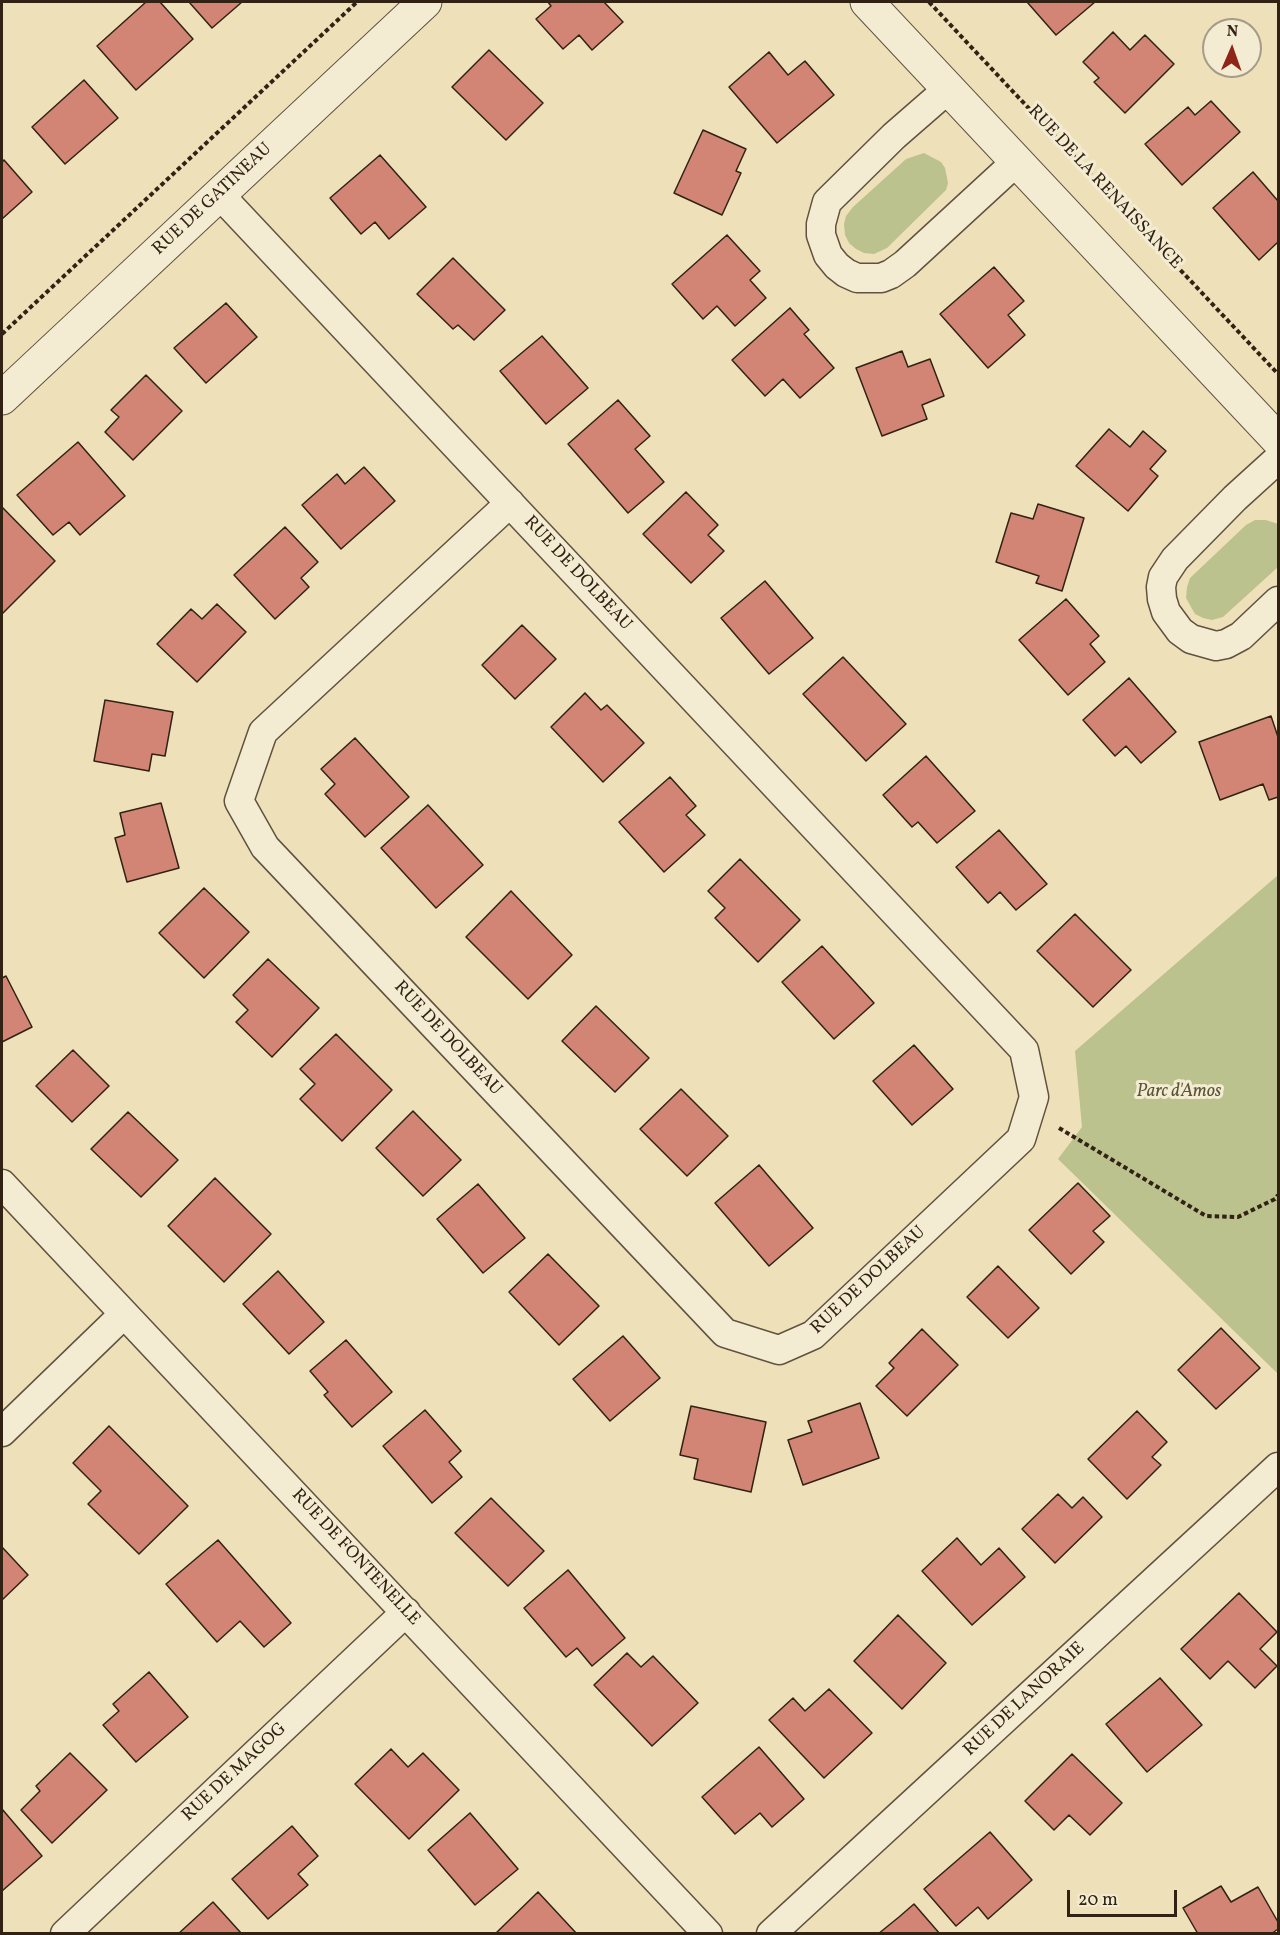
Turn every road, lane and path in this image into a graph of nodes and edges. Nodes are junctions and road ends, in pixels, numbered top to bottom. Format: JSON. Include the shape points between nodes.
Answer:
{"nodes":[{"id":1,"x":357,"y":2,"type":"edge"},
{"id":2,"x":425,"y":2,"type":"edge"},
{"id":3,"x":867,"y":2,"type":"edge"},
{"id":4,"x":929,"y":2,"type":"edge"},
{"id":5,"x":948,"y":89,"type":"junction"},
{"id":6,"x":1016,"y":162,"type":"junction"},
{"id":7,"x":219,"y":194,"type":"junction"},
{"id":8,"x":2,"y":333,"type":"edge"},
{"id":9,"x":1278,"y":375,"type":"edge"},
{"id":10,"x":2,"y":398,"type":"edge"},
{"id":11,"x":1278,"y":440,"type":"edge"},
{"id":12,"x":1278,"y":459,"type":"edge"},
{"id":13,"x":510,"y":503,"type":"junction"},
{"id":14,"x":1278,"y":601,"type":"edge"},
{"id":15,"x":1030,"y":1111,"type":"junction"},
{"id":16,"x":2,"y":1184,"type":"edge"},
{"id":17,"x":1278,"y":1196,"type":"edge"},
{"id":18,"x":124,"y":1314,"type":"junction"},
{"id":19,"x":2,"y":1432,"type":"edge"},
{"id":20,"x":1278,"y":1467,"type":"edge"},
{"id":21,"x":406,"y":1612,"type":"junction"},
{"id":22,"x":65,"y":1934,"type":"edge"},
{"id":23,"x":708,"y":1934,"type":"edge"},
{"id":24,"x":771,"y":1934,"type":"edge"}],
"edges":[{"from":1,"to":8,"type":"path"},
{"from":2,"to":7,"type":"street","name":"RUE DE GATINEAU"},
{"from":3,"to":5,"type":"street"},
{"from":4,"to":9,"type":"path","name":"RUE DE LA RENAISSANCE"},
{"from":5,"to":6,"type":"street"},
{"from":5,"to":6,"type":"street","via":[[827,202],[821,235],[837,266],[857,278],[891,274]]},
{"from":6,"to":11,"type":"street"},
{"from":7,"to":10,"type":"street","name":"RUE DE GATINEAU"},
{"from":7,"to":13,"type":"street","name":"RUE DE DOLBEAU"},
{"from":12,"to":14,"type":"street","via":[[1175,559],[1161,587],[1166,612],[1180,631],[1191,639],[1216,646],[1241,636]]},
{"from":13,"to":15,"type":"street","name":"RUE DE DOLBEAU","via":[[1024,1050],[1034,1097]]},
{"from":13,"to":15,"type":"street","name":"RUE DE DOLBEAU","via":[[263,732],[239,801],[265,847],[725,1333],[779,1350],[813,1335],[1021,1139]]},
{"from":15,"to":17,"type":"path","via":[[1206,1216],[1238,1217]]},
{"from":16,"to":18,"type":"street","name":"RUE DE FONTENELLE"},
{"from":18,"to":19,"type":"street"},
{"from":18,"to":21,"type":"street","name":"RUE DE FONTENELLE"},
{"from":20,"to":24,"type":"street","name":"RUE DE LANORAIE"},
{"from":21,"to":22,"type":"street","name":"RUE DE MAGOG"},
{"from":21,"to":23,"type":"street","name":"RUE DE FONTENELLE"}]}
